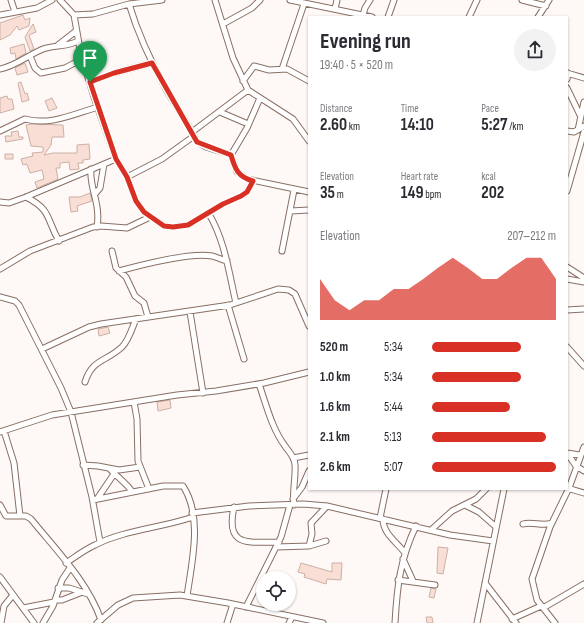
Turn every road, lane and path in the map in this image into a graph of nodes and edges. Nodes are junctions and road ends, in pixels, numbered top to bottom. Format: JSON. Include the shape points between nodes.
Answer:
{"nodes":[{"id":1,"x":11,"y":0,"type":"edge"},
{"id":2,"x":52,"y":0,"type":"edge"},
{"id":3,"x":60,"y":0,"type":"edge"},
{"id":4,"x":162,"y":0,"type":"edge"},
{"id":5,"x":215,"y":0,"type":"edge"},
{"id":6,"x":260,"y":0,"type":"edge"},
{"id":7,"x":290,"y":0,"type":"edge"},
{"id":8,"x":337,"y":0,"type":"edge"},
{"id":9,"x":370,"y":0,"type":"edge"},
{"id":10,"x":394,"y":0,"type":"edge"},
{"id":11,"x":477,"y":0,"type":"edge"},
{"id":12,"x":522,"y":0,"type":"edge"},
{"id":13,"x":549,"y":0,"type":"edge"},
{"id":14,"x":128,"y":3,"type":"edge"},
{"id":15,"x":304,"y":4,"type":"junction"},
{"id":16,"x":546,"y":6,"type":"junction"},
{"id":17,"x":335,"y":9,"type":"junction"},
{"id":18,"x":15,"y":12,"type":"junction"},
{"id":19,"x":0,"y":15,"type":"edge"},
{"id":20,"x":74,"y":15,"type":"junction"},
{"id":21,"x":363,"y":15,"type":"junction"},
{"id":22,"x":368,"y":16,"type":"edge"},
{"id":23,"x":388,"y":16,"type":"edge"},
{"id":24,"x":469,"y":16,"type":"edge"},
{"id":25,"x":539,"y":16,"type":"edge"},
{"id":26,"x":223,"y":24,"type":"junction"},
{"id":27,"x":76,"y":31,"type":"junction"},
{"id":28,"x":78,"y":41,"type":"junction"},
{"id":29,"x":56,"y":46,"type":"junction"},
{"id":30,"x":30,"y":56,"type":"junction"},
{"id":31,"x":82,"y":59,"type":"junction"},
{"id":32,"x":152,"y":63,"type":"junction"},
{"id":33,"x":0,"y":69,"type":"edge"},
{"id":34,"x":282,"y":69,"type":"junction"},
{"id":35,"x":568,"y":73,"type":"edge"},
{"id":36,"x":584,"y":78,"type":"edge"},
{"id":37,"x":308,"y":80,"type":"edge"},
{"id":38,"x":90,"y":82,"type":"junction"},
{"id":39,"x":243,"y":82,"type":"junction"},
{"id":40,"x":248,"y":90,"type":"junction"},
{"id":41,"x":568,"y":90,"type":"edge"},
{"id":42,"x":260,"y":98,"type":"junction"},
{"id":43,"x":584,"y":102,"type":"edge"},
{"id":44,"x":98,"y":107,"type":"junction"},
{"id":45,"x":220,"y":112,"type":"junction"},
{"id":46,"x":580,"y":115,"type":"junction"},
{"id":47,"x":248,"y":124,"type":"junction"},
{"id":48,"x":584,"y":126,"type":"edge"},
{"id":49,"x":578,"y":130,"type":"junction"},
{"id":50,"x":0,"y":131,"type":"edge"},
{"id":51,"x":568,"y":131,"type":"edge"},
{"id":52,"x":584,"y":132,"type":"edge"},
{"id":53,"x":193,"y":134,"type":"junction"},
{"id":54,"x":308,"y":140,"type":"edge"},
{"id":55,"x":231,"y":155,"type":"junction"},
{"id":56,"x":116,"y":159,"type":"junction"},
{"id":57,"x":104,"y":164,"type":"junction"},
{"id":58,"x":91,"y":169,"type":"junction"},
{"id":59,"x":127,"y":177,"type":"junction"},
{"id":60,"x":253,"y":181,"type":"junction"},
{"id":61,"x":568,"y":188,"type":"edge"},
{"id":62,"x":294,"y":190,"type":"junction"},
{"id":63,"x":308,"y":192,"type":"edge"},
{"id":64,"x":36,"y":193,"type":"junction"},
{"id":65,"x":95,"y":194,"type":"junction"},
{"id":66,"x":26,"y":197,"type":"junction"},
{"id":67,"x":0,"y":202,"type":"edge"},
{"id":68,"x":42,"y":207,"type":"junction"},
{"id":69,"x":291,"y":210,"type":"junction"},
{"id":70,"x":308,"y":210,"type":"edge"},
{"id":71,"x":209,"y":214,"type":"junction"},
{"id":72,"x":150,"y":217,"type":"junction"},
{"id":73,"x":97,"y":227,"type":"junction"},
{"id":74,"x":59,"y":240,"type":"junction"},
{"id":75,"x":112,"y":251,"type":"dead end"},
{"id":76,"x":282,"y":252,"type":"dead end"},
{"id":77,"x":227,"y":262,"type":"junction"},
{"id":78,"x":568,"y":268,"type":"edge"},
{"id":79,"x":0,"y":269,"type":"edge"},
{"id":80,"x":119,"y":271,"type":"junction"},
{"id":81,"x":568,"y":278,"type":"edge"},
{"id":82,"x":584,"y":278,"type":"edge"},
{"id":83,"x":584,"y":282,"type":"edge"},
{"id":84,"x":0,"y":297,"type":"edge"},
{"id":85,"x":236,"y":303,"type":"junction"},
{"id":86,"x":228,"y":305,"type":"junction"},
{"id":87,"x":584,"y":309,"type":"edge"},
{"id":88,"x":568,"y":310,"type":"edge"},
{"id":89,"x":190,"y":312,"type":"junction"},
{"id":90,"x":148,"y":318,"type":"junction"},
{"id":91,"x":136,"y":319,"type":"junction"},
{"id":92,"x":308,"y":324,"type":"edge"},
{"id":93,"x":568,"y":348,"type":"edge"},
{"id":94,"x":42,"y":349,"type":"junction"},
{"id":95,"x":244,"y":359,"type":"dead end"},
{"id":96,"x":584,"y":366,"type":"edge"},
{"id":97,"x":308,"y":372,"type":"edge"},
{"id":98,"x":85,"y":382,"type":"dead end"},
{"id":99,"x":259,"y":384,"type":"junction"},
{"id":100,"x":203,"y":392,"type":"junction"},
{"id":101,"x":134,"y":402,"type":"junction"},
{"id":102,"x":71,"y":412,"type":"junction"},
{"id":103,"x":2,"y":432,"type":"edge"},
{"id":104,"x":584,"y":447,"type":"edge"},
{"id":105,"x":568,"y":453,"type":"edge"},
{"id":106,"x":568,"y":454,"type":"edge"},
{"id":107,"x":308,"y":455,"type":"edge"},
{"id":108,"x":580,"y":455,"type":"junction"},
{"id":109,"x":294,"y":458,"type":"junction"},
{"id":110,"x":83,"y":465,"type":"junction"},
{"id":111,"x":576,"y":466,"type":"junction"},
{"id":112,"x":140,"y":467,"type":"junction"},
{"id":113,"x":110,"y":469,"type":"junction"},
{"id":114,"x":584,"y":471,"type":"edge"},
{"id":115,"x":114,"y":474,"type":"junction"},
{"id":116,"x":308,"y":474,"type":"edge"},
{"id":117,"x":148,"y":488,"type":"junction"},
{"id":118,"x":568,"y":488,"type":"edge"},
{"id":119,"x":386,"y":490,"type":"edge"},
{"id":120,"x":485,"y":490,"type":"edge"},
{"id":121,"x":504,"y":490,"type":"edge"},
{"id":122,"x":567,"y":490,"type":"edge"},
{"id":123,"x":132,"y":492,"type":"junction"},
{"id":124,"x":584,"y":493,"type":"edge"},
{"id":125,"x":293,"y":498,"type":"junction"},
{"id":126,"x":95,"y":500,"type":"junction"},
{"id":127,"x":0,"y":505,"type":"edge"},
{"id":128,"x":292,"y":505,"type":"junction"},
{"id":129,"x":465,"y":505,"type":"junction"},
{"id":130,"x":327,"y":506,"type":"junction"},
{"id":131,"x":234,"y":507,"type":"junction"},
{"id":132,"x":192,"y":515,"type":"junction"},
{"id":133,"x":20,"y":516,"type":"junction"},
{"id":134,"x":382,"y":519,"type":"junction"},
{"id":135,"x":552,"y":523,"type":"junction"},
{"id":136,"x":523,"y":524,"type":"dead end"},
{"id":137,"x":416,"y":526,"type":"junction"},
{"id":138,"x":496,"y":527,"type":"junction"},
{"id":139,"x":431,"y":530,"type":"junction"},
{"id":140,"x":493,"y":540,"type":"junction"},
{"id":141,"x":326,"y":541,"type":"dead end"},
{"id":142,"x":100,"y":542,"type":"junction"},
{"id":143,"x":277,"y":544,"type":"junction"},
{"id":144,"x":308,"y":546,"type":"junction"},
{"id":145,"x":404,"y":556,"type":"junction"},
{"id":146,"x":68,"y":566,"type":"junction"},
{"id":147,"x":0,"y":577,"type":"edge"},
{"id":148,"x":398,"y":580,"type":"junction"},
{"id":149,"x":413,"y":581,"type":"junction"},
{"id":150,"x":485,"y":583,"type":"junction"},
{"id":151,"x":435,"y":584,"type":"dead end"},
{"id":152,"x":584,"y":584,"type":"edge"},
{"id":153,"x":58,"y":588,"type":"junction"},
{"id":154,"x":80,"y":593,"type":"junction"},
{"id":155,"x":88,"y":594,"type":"junction"},
{"id":156,"x":13,"y":595,"type":"junction"},
{"id":157,"x":187,"y":596,"type":"junction"},
{"id":158,"x":55,"y":601,"type":"junction"},
{"id":159,"x":233,"y":604,"type":"junction"},
{"id":160,"x":246,"y":607,"type":"junction"},
{"id":161,"x":542,"y":607,"type":"junction"},
{"id":162,"x":23,"y":608,"type":"junction"},
{"id":163,"x":292,"y":617,"type":"junction"},
{"id":164,"x":512,"y":619,"type":"junction"},
{"id":165,"x":99,"y":621,"type":"edge"},
{"id":166,"x":1,"y":623,"type":"edge"},
{"id":167,"x":34,"y":623,"type":"edge"},
{"id":168,"x":43,"y":623,"type":"edge"},
{"id":169,"x":227,"y":623,"type":"edge"},
{"id":170,"x":289,"y":623,"type":"edge"},
{"id":171,"x":323,"y":623,"type":"edge"},
{"id":172,"x":395,"y":623,"type":"edge"},
{"id":173,"x":477,"y":623,"type":"edge"},
{"id":174,"x":516,"y":623,"type":"edge"},
{"id":175,"x":555,"y":623,"type":"edge"}],
"edges":[{"from":1,"to":18,"type":"street"},
{"from":2,"to":18,"type":"street","via":[[37,8]]},
{"from":3,"to":20,"type":"street"},
{"from":4,"to":14,"type":"street"},
{"from":5,"to":26,"type":"street"},
{"from":6,"to":26,"type":"street","via":[[252,8]]},
{"from":7,"to":15,"type":"street"},
{"from":8,"to":17,"type":"street"},
{"from":9,"to":21,"type":"street"},
{"from":10,"to":23,"type":"street"},
{"from":11,"to":24,"type":"street"},
{"from":12,"to":16,"type":"street"},
{"from":13,"to":16,"type":"street"},
{"from":14,"to":20,"type":"street","via":[[106,12]]},
{"from":14,"to":32,"type":"street","via":[[135,26]]},
{"from":15,"to":17,"type":"street"},
{"from":15,"to":34,"type":"street"},
{"from":16,"to":25,"type":"street"},
{"from":17,"to":21,"type":"street"},
{"from":18,"to":19,"type":"street"},
{"from":20,"to":27,"type":"street"},
{"from":21,"to":22,"type":"street"},
{"from":26,"to":39,"type":"street"},
{"from":27,"to":28,"type":"street"},
{"from":27,"to":29,"type":"street"},
{"from":28,"to":29,"type":"street"},
{"from":28,"to":31,"type":"street"},
{"from":29,"to":30,"type":"street"},
{"from":30,"to":31,"type":"street","via":[[35,68],[41,73],[65,68]]},
{"from":30,"to":33,"type":"street","via":[[8,68]]},
{"from":31,"to":38,"type":"street"},
{"from":32,"to":38,"type":"street"},
{"from":32,"to":53,"type":"street"},
{"from":34,"to":37,"type":"street","via":[[299,74]]},
{"from":34,"to":39,"type":"street","via":[[269,70],[254,66]]},
{"from":35,"to":36,"type":"street"},
{"from":38,"to":44,"type":"street"},
{"from":39,"to":40,"type":"street"},
{"from":40,"to":42,"type":"street"},
{"from":40,"to":45,"type":"street"},
{"from":41,"to":46,"type":"street"},
{"from":42,"to":47,"type":"street"},
{"from":42,"to":54,"type":"street","via":[[297,123]]},
{"from":43,"to":46,"type":"street"},
{"from":44,"to":50,"type":"street","via":[[49,121],[37,122],[26,119]]},
{"from":44,"to":56,"type":"street"},
{"from":45,"to":47,"type":"street"},
{"from":45,"to":53,"type":"street"},
{"from":46,"to":49,"type":"street"},
{"from":47,"to":55,"type":"street"},
{"from":48,"to":49,"type":"street"},
{"from":49,"to":51,"type":"street"},
{"from":52,"to":61,"type":"street"},
{"from":53,"to":55,"type":"street","via":[[197,142],[206,147]]},
{"from":53,"to":59,"type":"street","via":[[162,159]]},
{"from":55,"to":60,"type":"street","via":[[237,172]]},
{"from":56,"to":57,"type":"street"},
{"from":56,"to":59,"type":"street"},
{"from":57,"to":58,"type":"street"},
{"from":57,"to":65,"type":"street","via":[[100,188]]},
{"from":58,"to":64,"type":"street"},
{"from":58,"to":65,"type":"street"},
{"from":59,"to":72,"type":"street","via":[[136,201]]},
{"from":60,"to":62,"type":"street"},
{"from":60,"to":71,"type":"street","via":[[247,192]]},
{"from":62,"to":63,"type":"street"},
{"from":62,"to":69,"type":"street"},
{"from":64,"to":66,"type":"street"},
{"from":64,"to":68,"type":"street"},
{"from":65,"to":73,"type":"street","via":[[98,210]]},
{"from":66,"to":67,"type":"street"},
{"from":66,"to":68,"type":"street"},
{"from":68,"to":74,"type":"street"},
{"from":69,"to":70,"type":"street"},
{"from":69,"to":76,"type":"street"},
{"from":71,"to":72,"type":"street","via":[[188,225],[173,227],[164,226]]},
{"from":71,"to":77,"type":"street","via":[[218,228]]},
{"from":72,"to":73,"type":"street","via":[[127,228]]},
{"from":73,"to":74,"type":"street"},
{"from":74,"to":79,"type":"street","via":[[30,251]]},
{"from":75,"to":80,"type":"street","via":[[114,263]]},
{"from":77,"to":80,"type":"street","via":[[211,256],[195,256]]},
{"from":77,"to":85,"type":"street"},
{"from":78,"to":82,"type":"street"},
{"from":80,"to":90,"type":"street","via":[[126,277],[135,296],[144,303]]},
{"from":81,"to":83,"type":"street"},
{"from":84,"to":94,"type":"street","via":[[15,301],[19,305]]},
{"from":85,"to":86,"type":"street"},
{"from":85,"to":92,"type":"street","via":[[278,289],[289,290],[295,294]]},
{"from":86,"to":89,"type":"street"},
{"from":86,"to":95,"type":"street"},
{"from":87,"to":88,"type":"street"},
{"from":89,"to":90,"type":"street"},
{"from":89,"to":100,"type":"street"},
{"from":90,"to":91,"type":"street"},
{"from":91,"to":94,"type":"street","via":[[89,327]]},
{"from":91,"to":98,"type":"street","via":[[122,346],[92,367]]},
{"from":93,"to":96,"type":"street"},
{"from":94,"to":102,"type":"street"},
{"from":97,"to":99,"type":"street"},
{"from":99,"to":100,"type":"street"},
{"from":99,"to":109,"type":"street","via":[[275,427]]},
{"from":100,"to":101,"type":"street"},
{"from":101,"to":102,"type":"street"},
{"from":101,"to":112,"type":"street"},
{"from":102,"to":103,"type":"street","via":[[52,415]]},
{"from":102,"to":110,"type":"street"},
{"from":103,"to":133,"type":"street","via":[[14,463]]},
{"from":104,"to":108,"type":"street"},
{"from":105,"to":108,"type":"street"},
{"from":106,"to":111,"type":"street"},
{"from":107,"to":109,"type":"street"},
{"from":108,"to":111,"type":"street"},
{"from":109,"to":125,"type":"street"},
{"from":110,"to":113,"type":"street"},
{"from":110,"to":126,"type":"street"},
{"from":111,"to":114,"type":"street"},
{"from":111,"to":118,"type":"street"},
{"from":112,"to":113,"type":"street"},
{"from":112,"to":117,"type":"street"},
{"from":113,"to":115,"type":"street"},
{"from":115,"to":123,"type":"street","via":[[130,487]]},
{"from":115,"to":126,"type":"street"},
{"from":116,"to":125,"type":"street"},
{"from":117,"to":123,"type":"street"},
{"from":117,"to":132,"type":"street","via":[[182,486],[192,504]]},
{"from":118,"to":124,"type":"street"},
{"from":119,"to":134,"type":"street"},
{"from":120,"to":129,"type":"street"},
{"from":121,"to":138,"type":"street"},
{"from":122,"to":135,"type":"street"},
{"from":123,"to":126,"type":"street"},
{"from":125,"to":128,"type":"street"},
{"from":126,"to":142,"type":"street"},
{"from":127,"to":133,"type":"street","via":[[6,516]]},
{"from":128,"to":130,"type":"street"},
{"from":128,"to":131,"type":"street"},
{"from":128,"to":143,"type":"street"},
{"from":129,"to":138,"type":"street","via":[[479,512]]},
{"from":129,"to":139,"type":"street","via":[[452,511]]},
{"from":130,"to":134,"type":"street"},
{"from":130,"to":144,"type":"street","via":[[311,523],[312,534]]},
{"from":131,"to":132,"type":"street"},
{"from":131,"to":143,"type":"street","via":[[231,522],[232,530],[237,537],[254,543]]},
{"from":132,"to":142,"type":"street","via":[[166,526]]},
{"from":132,"to":157,"type":"street","via":[[193,550]]},
{"from":133,"to":146,"type":"street","via":[[31,519]]},
{"from":134,"to":137,"type":"street"},
{"from":134,"to":145,"type":"street","via":[[388,534],[395,540]]},
{"from":135,"to":136,"type":"street"},
{"from":135,"to":161,"type":"street","via":[[532,578],[537,600]]},
{"from":137,"to":139,"type":"street"},
{"from":137,"to":145,"type":"street"},
{"from":138,"to":140,"type":"street"},
{"from":139,"to":140,"type":"street"},
{"from":140,"to":150,"type":"street"},
{"from":141,"to":144,"type":"street"},
{"from":142,"to":146,"type":"street","via":[[83,551]]},
{"from":143,"to":144,"type":"street"},
{"from":143,"to":160,"type":"street"},
{"from":145,"to":148,"type":"street"},
{"from":145,"to":149,"type":"street"},
{"from":146,"to":153,"type":"street"},
{"from":146,"to":155,"type":"street"},
{"from":147,"to":156,"type":"street"},
{"from":148,"to":149,"type":"street"},
{"from":148,"to":172,"type":"street"},
{"from":149,"to":151,"type":"street"},
{"from":150,"to":164,"type":"street"},
{"from":150,"to":173,"type":"street"},
{"from":152,"to":161,"type":"street"},
{"from":153,"to":154,"type":"street","via":[[69,588]]},
{"from":153,"to":158,"type":"street"},
{"from":154,"to":155,"type":"street"},
{"from":154,"to":158,"type":"street"},
{"from":155,"to":165,"type":"street","via":[[97,610]]},
{"from":156,"to":162,"type":"street"},
{"from":156,"to":166,"type":"street","via":[[4,606]]},
{"from":157,"to":159,"type":"street"},
{"from":157,"to":165,"type":"street","via":[[133,598],[118,605]]},
{"from":158,"to":162,"type":"street"},
{"from":158,"to":168,"type":"street"},
{"from":159,"to":160,"type":"street"},
{"from":159,"to":169,"type":"street"},
{"from":160,"to":163,"type":"street"},
{"from":161,"to":164,"type":"street"},
{"from":161,"to":175,"type":"street"},
{"from":162,"to":167,"type":"street"},
{"from":163,"to":170,"type":"street"},
{"from":163,"to":171,"type":"street"},
{"from":164,"to":174,"type":"street"}]}
